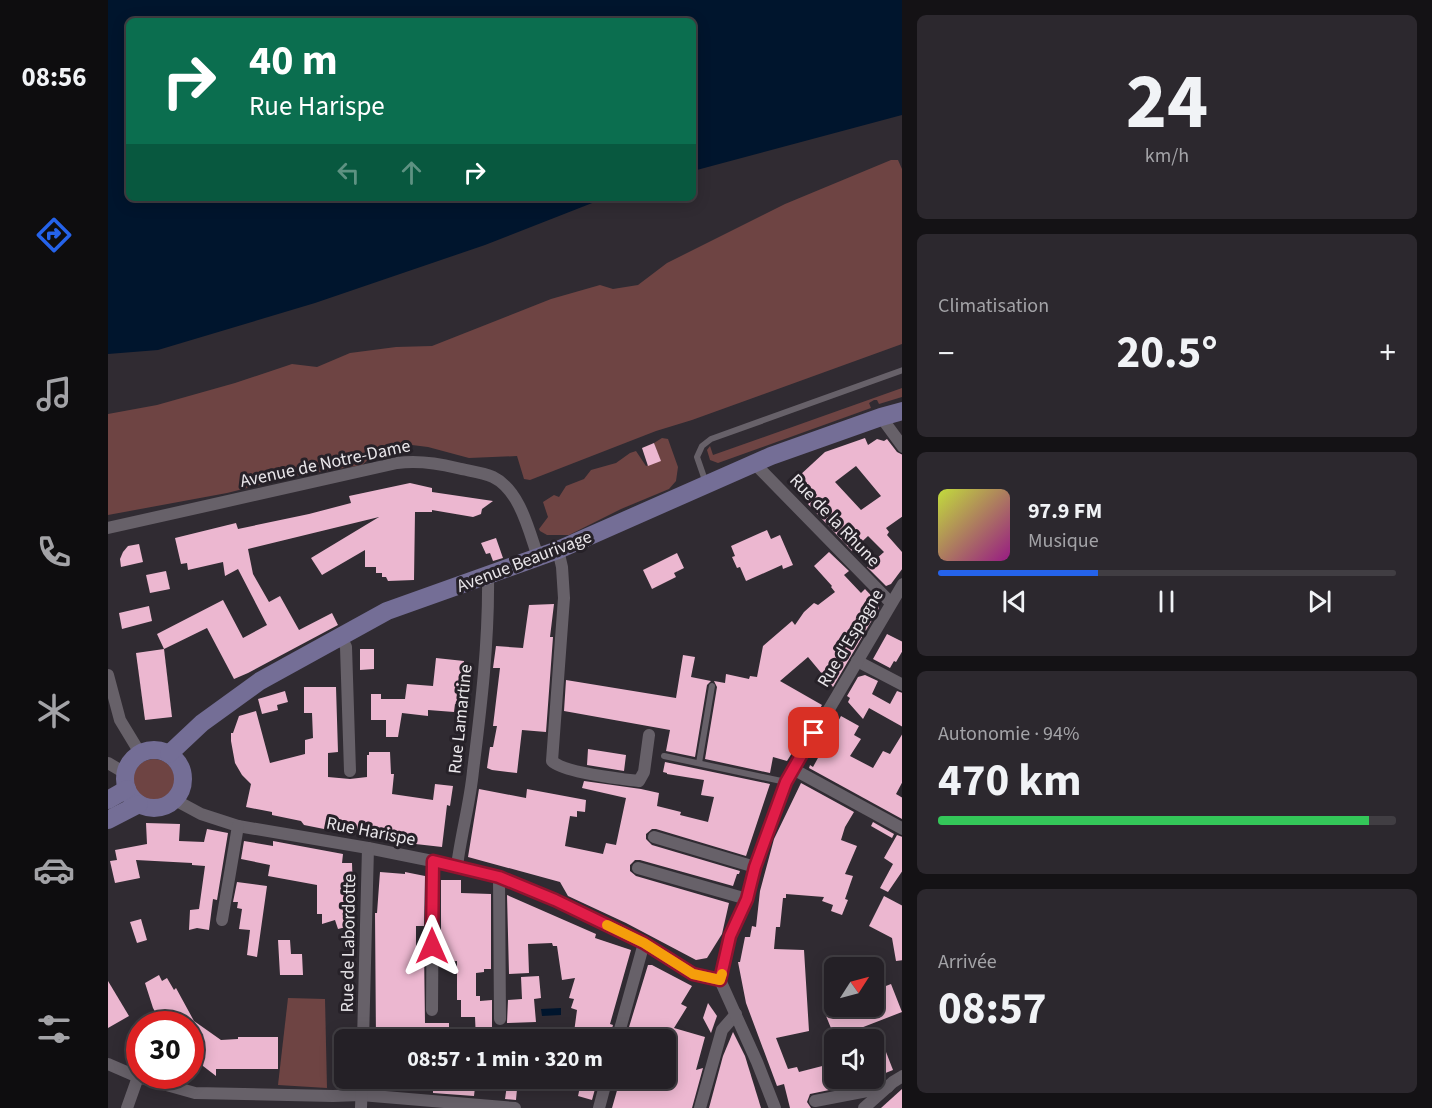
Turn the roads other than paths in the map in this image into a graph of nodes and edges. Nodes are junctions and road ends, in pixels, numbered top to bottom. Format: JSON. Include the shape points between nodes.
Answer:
{"nodes":[{"id":1,"x":902,"y":370,"type":"edge"},
{"id":2,"x":902,"y":411,"type":"edge"},
{"id":3,"x":881,"y":417,"type":"junction"},
{"id":4,"x":902,"y":446,"type":"edge"},
{"id":5,"x":754,"y":463,"type":"junction"},
{"id":6,"x":706,"y":483,"type":"junction"},
{"id":7,"x":108,"y":528,"type":"edge"},
{"id":8,"x":558,"y":550,"type":"junction"},
{"id":9,"x":538,"y":557,"type":"junction"},
{"id":10,"x":488,"y":575,"type":"junction"},
{"id":11,"x":902,"y":586,"type":"edge"},
{"id":12,"x":891,"y":603,"type":"junction"},
{"id":13,"x":341,"y":637,"type":"junction"},
{"id":14,"x":857,"y":661,"type":"junction"},
{"id":15,"x":108,"y":675,"type":"edge"},
{"id":16,"x":902,"y":684,"type":"edge"},
{"id":17,"x":712,"y":686,"type":"dead end"},
{"id":18,"x":650,"y":735,"type":"dead end"},
{"id":19,"x":140,"y":753,"type":"junction"},
{"id":20,"x":169,"y":754,"type":"junction"},
{"id":21,"x":664,"y":756,"type":"dead end"},
{"id":22,"x":108,"y":763,"type":"edge"},
{"id":23,"x":699,"y":763,"type":"junction"},
{"id":24,"x":793,"y":769,"type":"junction"},
{"id":25,"x":350,"y":771,"type":"dead end"},
{"id":26,"x":126,"y":781,"type":"junction"},
{"id":27,"x":786,"y":782,"type":"junction"},
{"id":28,"x":108,"y":800,"type":"edge"},
{"id":29,"x":175,"y":800,"type":"junction"},
{"id":30,"x":139,"y":804,"type":"junction"},
{"id":31,"x":108,"y":820,"type":"edge"},
{"id":32,"x":238,"y":826,"type":"junction"},
{"id":33,"x":902,"y":828,"type":"edge"},
{"id":34,"x":654,"y":837,"type":"dead end"},
{"id":35,"x":368,"y":848,"type":"junction"},
{"id":36,"x":433,"y":861,"type":"junction"},
{"id":37,"x":457,"y":866,"type":"junction"},
{"id":38,"x":755,"y":867,"type":"junction"},
{"id":39,"x":638,"y":868,"type":"dead end"},
{"id":40,"x":499,"y":877,"type":"junction"},
{"id":41,"x":747,"y":899,"type":"junction"},
{"id":42,"x":222,"y":920,"type":"dead end"},
{"id":43,"x":644,"y":943,"type":"junction"},
{"id":44,"x":720,"y":980,"type":"junction"},
{"id":45,"x":432,"y":1010,"type":"dead end"},
{"id":46,"x":736,"y":1014,"type":"junction"},
{"id":47,"x":500,"y":1019,"type":"dead end"},
{"id":48,"x":363,"y":1029,"type":"edge"},
{"id":49,"x":620,"y":1029,"type":"edge"},
{"id":50,"x":108,"y":1064,"type":"edge"},
{"id":51,"x":126,"y":1072,"type":"edge"},
{"id":52,"x":902,"y":1077,"type":"edge"},
{"id":53,"x":888,"y":1087,"type":"junction"},
{"id":54,"x":134,"y":1089,"type":"edge"},
{"id":55,"x":181,"y":1089,"type":"edge"},
{"id":56,"x":361,"y":1089,"type":"edge"},
{"id":57,"x":604,"y":1089,"type":"edge"},
{"id":58,"x":361,"y":1095,"type":"junction"},
{"id":59,"x":815,"y":1101,"type":"dead end"},
{"id":60,"x":127,"y":1108,"type":"edge"},
{"id":61,"x":361,"y":1108,"type":"edge"},
{"id":62,"x":515,"y":1108,"type":"edge"},
{"id":63,"x":599,"y":1108,"type":"edge"},
{"id":64,"x":700,"y":1108,"type":"edge"},
{"id":65,"x":775,"y":1108,"type":"edge"},
{"id":66,"x":864,"y":1108,"type":"edge"}],
"edges":[{"from":1,"to":6,"type":"lane","via":[[711,439],[697,457]]},
{"from":2,"to":3,"type":"main road","name":"Avenue Beaurivage"},
{"from":3,"to":4,"type":"street"},
{"from":3,"to":5,"type":"main road","name":"Avenue Beaurivage"},
{"from":5,"to":6,"type":"main road","name":"Avenue Beaurivage"},
{"from":5,"to":12,"type":"street","name":"Rue de la Rhune"},
{"from":6,"to":8,"type":"main road","name":"Avenue Beaurivage"},
{"from":7,"to":9,"type":"street","name":"Avenue de Notre-Dame","via":[[420,461],[484,474],[504,485],[516,502]]},
{"from":8,"to":9,"type":"main road","name":"Avenue Beaurivage"},
{"from":8,"to":18,"type":"street","via":[[564,598],[552,761],[581,772],[639,781]]},
{"from":9,"to":10,"type":"main road","name":"Avenue Beaurivage"},
{"from":10,"to":13,"type":"main road","name":"Avenue Beaurivage","via":[[387,611]]},
{"from":10,"to":37,"type":"street","name":"Rue Lamartine","via":[[473,773]]},
{"from":11,"to":12,"type":"street","name":"Rue d'Espagne"},
{"from":12,"to":14,"type":"street","name":"Rue d'Espagne"},
{"from":13,"to":20,"type":"main road","name":"Avenue Beaurivage","via":[[260,681],[202,723]]},
{"from":13,"to":25,"type":"street","via":[[346,647]]},
{"from":14,"to":16,"type":"street"},
{"from":14,"to":24,"type":"street","name":"Rue d'Espagne"},
{"from":15,"to":19,"type":"street","via":[[120,720]]},
{"from":17,"to":23,"type":"lane"},
{"from":19,"to":20,"type":"main road","via":[[154,750]]},
{"from":19,"to":26,"type":"main road","via":[[134,758]]},
{"from":20,"to":29,"type":"main road","via":[[179,764],[183,779]]},
{"from":21,"to":23,"type":"lane"},
{"from":22,"to":26,"type":"street"},
{"from":23,"to":27,"type":"lane"},
{"from":24,"to":27,"type":"street","name":"Rue d'Espagne"},
{"from":24,"to":33,"type":"street"},
{"from":26,"to":28,"type":"main road"},
{"from":26,"to":30,"type":"main road","via":[[132,798]]},
{"from":27,"to":38,"type":"street","name":"Rue d'Espagne"},
{"from":29,"to":30,"type":"main road","via":[[154,808]]},
{"from":29,"to":32,"type":"street","name":"Rue Harispe","via":[[201,814]]},
{"from":30,"to":31,"type":"main road"},
{"from":32,"to":35,"type":"street","name":"Rue Harispe"},
{"from":32,"to":42,"type":"street"},
{"from":34,"to":38,"type":"street"},
{"from":35,"to":36,"type":"street","name":"Rue Harispe"},
{"from":35,"to":48,"type":"street","name":"Rue de Labordotte"},
{"from":36,"to":37,"type":"street","name":"Rue Harispe"},
{"from":36,"to":45,"type":"street"},
{"from":37,"to":40,"type":"street","name":"Rue Harispe"},
{"from":38,"to":41,"type":"street","name":"Rue d'Espagne"},
{"from":39,"to":41,"type":"street"},
{"from":40,"to":43,"type":"street","name":"Rue Harispe"},
{"from":40,"to":47,"type":"street"},
{"from":41,"to":44,"type":"street","name":"Rue d'Espagne","via":[[730,936]]},
{"from":43,"to":44,"type":"street","name":"Rue Harispe","via":[[693,974]]},
{"from":43,"to":49,"type":"street"},
{"from":44,"to":46,"type":"street"},
{"from":46,"to":64,"type":"street","via":[[722,1030]]},
{"from":46,"to":65,"type":"street"},
{"from":50,"to":51,"type":"street"},
{"from":52,"to":53,"type":"street"},
{"from":53,"to":59,"type":"street"},
{"from":53,"to":66,"type":"street"},
{"from":54,"to":60,"type":"street"},
{"from":55,"to":58,"type":"street","via":[[195,1093]]},
{"from":56,"to":58,"type":"street"},
{"from":57,"to":63,"type":"street"},
{"from":58,"to":61,"type":"street"},
{"from":58,"to":62,"type":"street"}]}
